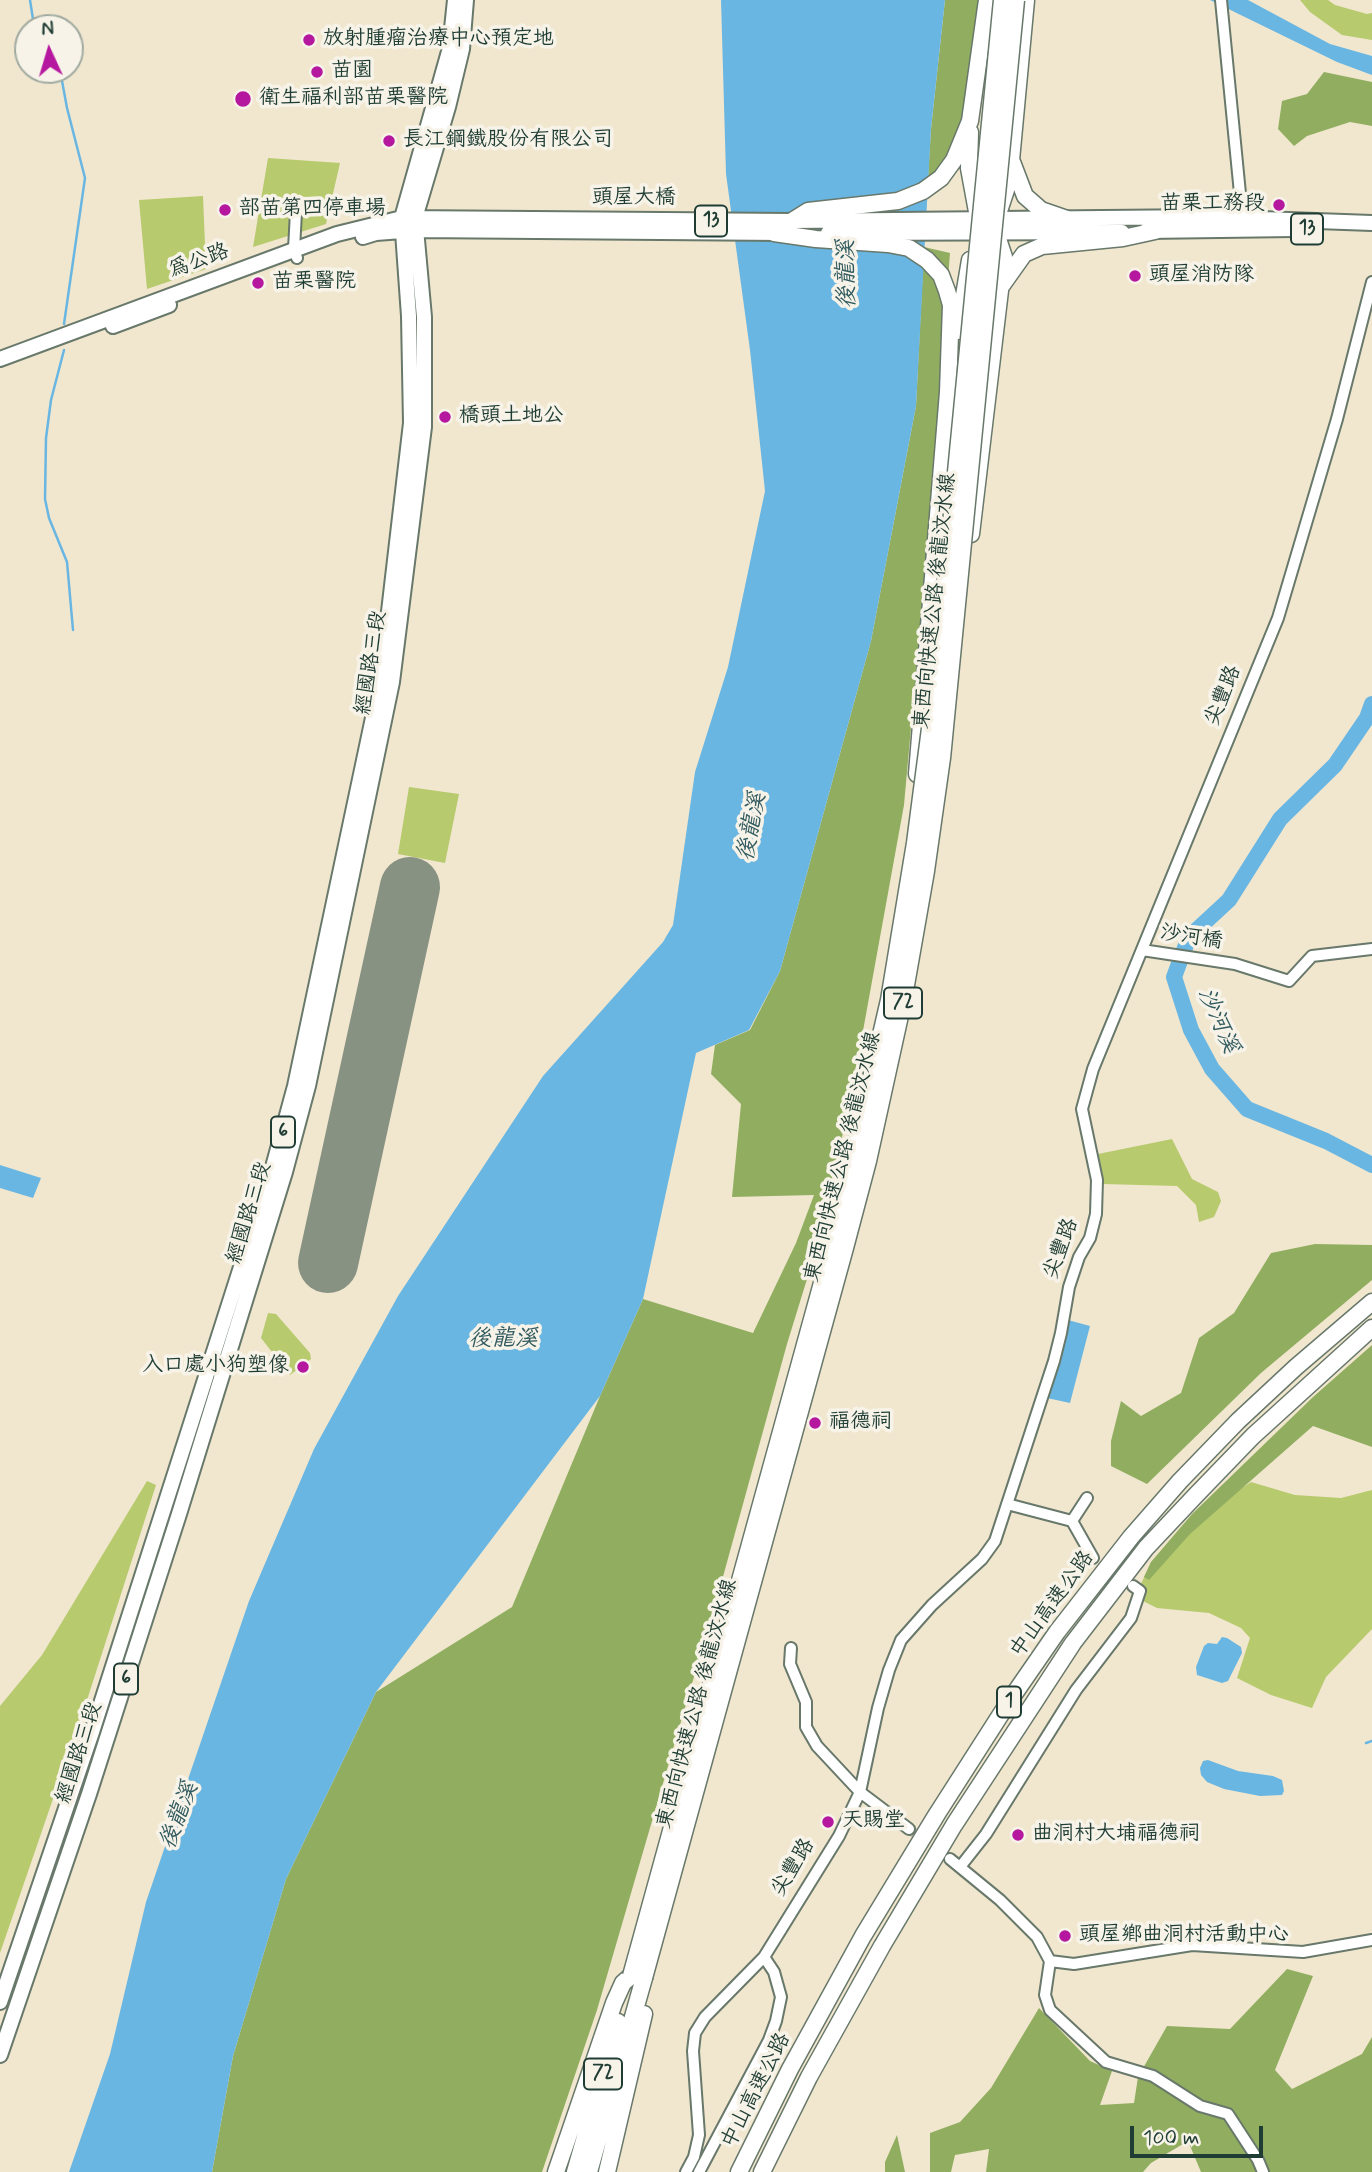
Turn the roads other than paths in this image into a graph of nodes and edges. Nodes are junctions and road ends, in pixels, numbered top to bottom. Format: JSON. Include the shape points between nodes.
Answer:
{"nodes":[{"id":1,"x":455,"y":0,"type":"edge"},
{"id":2,"x":466,"y":0,"type":"edge"},
{"id":3,"x":987,"y":0,"type":"edge"},
{"id":4,"x":1002,"y":0,"type":"edge"},
{"id":5,"x":1016,"y":0,"type":"edge"},
{"id":6,"x":1026,"y":0,"type":"edge"},
{"id":7,"x":1221,"y":0,"type":"edge"},
{"id":8,"x":970,"y":121,"type":"junction"},
{"id":9,"x":1011,"y":160,"type":"junction"},
{"id":10,"x":296,"y":212,"type":"dead end"},
{"id":11,"x":1067,"y":219,"type":"junction"},
{"id":12,"x":792,"y":222,"type":"junction"},
{"id":13,"x":1243,"y":223,"type":"junction"},
{"id":14,"x":1372,"y":223,"type":"edge"},
{"id":15,"x":409,"y":224,"type":"junction"},
{"id":16,"x":457,"y":225,"type":"junction"},
{"id":17,"x":971,"y":226,"type":"junction"},
{"id":18,"x":996,"y":226,"type":"junction"},
{"id":19,"x":1155,"y":231,"type":"junction"},
{"id":20,"x":1372,"y":232,"type":"edge"},
{"id":21,"x":774,"y":233,"type":"junction"},
{"id":22,"x":296,"y":254,"type":"junction"},
{"id":23,"x":1372,"y":282,"type":"edge"},
{"id":24,"x":1000,"y":288,"type":"junction"},
{"id":25,"x":0,"y":359,"type":"edge"},
{"id":26,"x":0,"y":369,"type":"edge"},
{"id":27,"x":947,"y":392,"type":"junction"},
{"id":28,"x":942,"y":758,"type":"junction"},
{"id":29,"x":915,"y":843,"type":"junction"},
{"id":30,"x":1372,"y":949,"type":"edge"},
{"id":31,"x":1142,"y":950,"type":"junction"},
{"id":32,"x":1372,"y":1302,"type":"edge"},
{"id":33,"x":1372,"y":1328,"type":"edge"},
{"id":34,"x":1087,"y":1498,"type":"dead end"},
{"id":35,"x":1007,"y":1504,"type":"junction"},
{"id":36,"x":1072,"y":1521,"type":"junction"},
{"id":37,"x":1093,"y":1558,"type":"dead end"},
{"id":38,"x":1133,"y":1586,"type":"dead end"},
{"id":39,"x":792,"y":1648,"type":"dead end"},
{"id":40,"x":860,"y":1792,"type":"junction"},
{"id":41,"x":909,"y":1829,"type":"tunnel mouth"},
{"id":42,"x":950,"y":1859,"type":"tunnel mouth"},
{"id":43,"x":960,"y":1867,"type":"junction"},
{"id":44,"x":1372,"y":1940,"type":"edge"},
{"id":45,"x":764,"y":1957,"type":"junction"},
{"id":46,"x":1050,"y":1961,"type":"junction"},
{"id":47,"x":637,"y":1977,"type":"junction"},
{"id":48,"x":0,"y":2003,"type":"edge"},
{"id":49,"x":0,"y":2056,"type":"edge"},
{"id":50,"x":556,"y":2172,"type":"edge"},
{"id":51,"x":575,"y":2172,"type":"edge"},
{"id":52,"x":589,"y":2172,"type":"edge"},
{"id":53,"x":607,"y":2172,"type":"edge"},
{"id":54,"x":686,"y":2172,"type":"edge"},
{"id":55,"x":699,"y":2172,"type":"edge"},
{"id":56,"x":739,"y":2172,"type":"edge"},
{"id":57,"x":762,"y":2172,"type":"edge"},
{"id":58,"x":1263,"y":2172,"type":"edge"}],
"edges":[{"from":1,"to":15,"type":"main road","number":"6","via":[[450,48]]},
{"from":2,"to":15,"type":"main road","number":"6","via":[[453,85]]},
{"from":3,"to":8,"type":"highway"},
{"from":4,"to":29,"type":"highway","name":"東西向快速公路 後龍汶水線","number":"72","bridge":true,"via":[[934,698]]},
{"from":5,"to":28,"type":"highway","name":"東西向快速公路 後龍汶水線","number":"72","bridge":true},
{"from":6,"to":9,"type":"highway"},
{"from":7,"to":13,"type":"street"},
{"from":8,"to":12,"type":"highway","via":[[954,160],[941,178],[923,191],[898,201],[808,211]]},
{"from":8,"to":17,"type":"highway"},
{"from":9,"to":11,"type":"highway","via":[[1025,196],[1041,210]]},
{"from":9,"to":18,"type":"highway"},
{"from":10,"to":22,"type":"street"},
{"from":11,"to":13,"type":"main road","number":"13"},
{"from":11,"to":18,"type":"main road","number":"13"},
{"from":12,"to":16,"type":"main road","name":"頭屋大橋","number":"13"},
{"from":12,"to":17,"type":"main road","name":"頭屋大橋","number":"13"},
{"from":13,"to":14,"type":"main road","number":"13"},
{"from":13,"to":19,"type":"main road","number":"13"},
{"from":13,"to":20,"type":"main road","number":"13"},
{"from":15,"to":16,"type":"main road","name":"頭屋大橋","number":"13"},
{"from":15,"to":22,"type":"main road","name":"為公路","number":"13","via":[[337,234]]},
{"from":15,"to":48,"type":"main road","name":"經國路三段","number":"6","via":[[411,423],[383,669],[295,1086],[274,1167],[190,1430]]},
{"from":15,"to":49,"type":"main road","name":"經國路三段","number":"6","via":[[424,317],[424,427],[393,682],[308,1086],[179,1514]]},
{"from":16,"to":21,"type":"main road","name":"頭屋大橋","number":"13"},
{"from":17,"to":18,"type":"main road","number":"13"},
{"from":17,"to":21,"type":"main road","name":"頭屋大橋","number":"13"},
{"from":17,"to":27,"type":"highway","via":[[967,283]]},
{"from":18,"to":19,"type":"main road","number":"13"},
{"from":18,"to":24,"type":"highway","via":[[1004,257]]},
{"from":19,"to":24,"type":"highway","via":[[1042,246],[1024,254]]},
{"from":21,"to":27,"type":"highway","via":[[888,244],[909,248],[927,260],[941,275],[951,305]]},
{"from":22,"to":25,"type":"main road","name":"為公路","number":"13"},
{"from":22,"to":26,"type":"main road","name":"為公路","number":"13"},
{"from":23,"to":31,"type":"street","name":"尖豐路","via":[[1279,618]]},
{"from":24,"to":28,"type":"highway","via":[[950,724]]},
{"from":27,"to":29,"type":"highway","bridge":true},
{"from":28,"to":47,"type":"highway","name":"東西向快速公路 後龍汶水線","number":"72","bridge":true,"via":[[903,1002],[868,1161]]},
{"from":29,"to":47,"type":"highway","name":"東西向快速公路 後龍汶水線","number":"72","bridge":true,"via":[[889,1000],[833,1243]]},
{"from":30,"to":31,"type":"street","name":"沙河橋","via":[[1312,956],[1289,981],[1235,964]]},
{"from":31,"to":35,"type":"street","name":"尖豐路","via":[[1093,1069],[1082,1109],[1097,1180],[1096,1214],[1069,1287],[1054,1361]]},
{"from":32,"to":56,"type":"highway","name":"中山高速公路","number":"1","via":[[1286,1376],[1180,1481],[1130,1537],[1057,1633],[944,1802],[863,1936]]},
{"from":33,"to":57,"type":"highway","name":"中山高速公路","number":"1","via":[[1196,1495],[1146,1548],[1073,1643],[888,1935]]},
{"from":34,"to":36,"type":"street"},
{"from":35,"to":36,"type":"street"},
{"from":35,"to":40,"type":"street","name":"尖豐路","via":[[995,1541],[982,1559],[901,1640],[878,1708]]},
{"from":36,"to":37,"type":"street"},
{"from":38,"to":43,"type":"street","via":[[1140,1591],[1131,1618],[1076,1690],[986,1834]]},
{"from":39,"to":40,"type":"street","via":[[790,1664],[806,1702],[806,1727],[817,1746]]},
{"from":40,"to":41,"type":"street"},
{"from":40,"to":45,"type":"street","name":"尖豐路","via":[[839,1836]]},
{"from":42,"to":43,"type":"street"},
{"from":43,"to":46,"type":"street","via":[[1037,1937]]},
{"from":44,"to":46,"type":"street","via":[[1303,1952],[1192,1945],[1074,1964]]},
{"from":45,"to":54,"type":"street","name":"尖豐路","via":[[695,2033],[699,2135]]},
{"from":45,"to":55,"type":"street","via":[[781,1997],[776,2021]]},
{"from":46,"to":58,"type":"street","via":[[1045,1995],[1050,2010],[1106,2062],[1153,2076],[1200,2106],[1228,2114]]},
{"from":47,"to":50,"type":"highway","via":[[623,1983],[614,2003]]},
{"from":47,"to":51,"type":"highway","name":"東西向快速公路 後龍汶水線","number":"72"},
{"from":47,"to":52,"type":"highway","name":"東西向快速公路 後龍汶水線","number":"72"},
{"from":47,"to":53,"type":"highway","via":[[646,2007]]}]}
